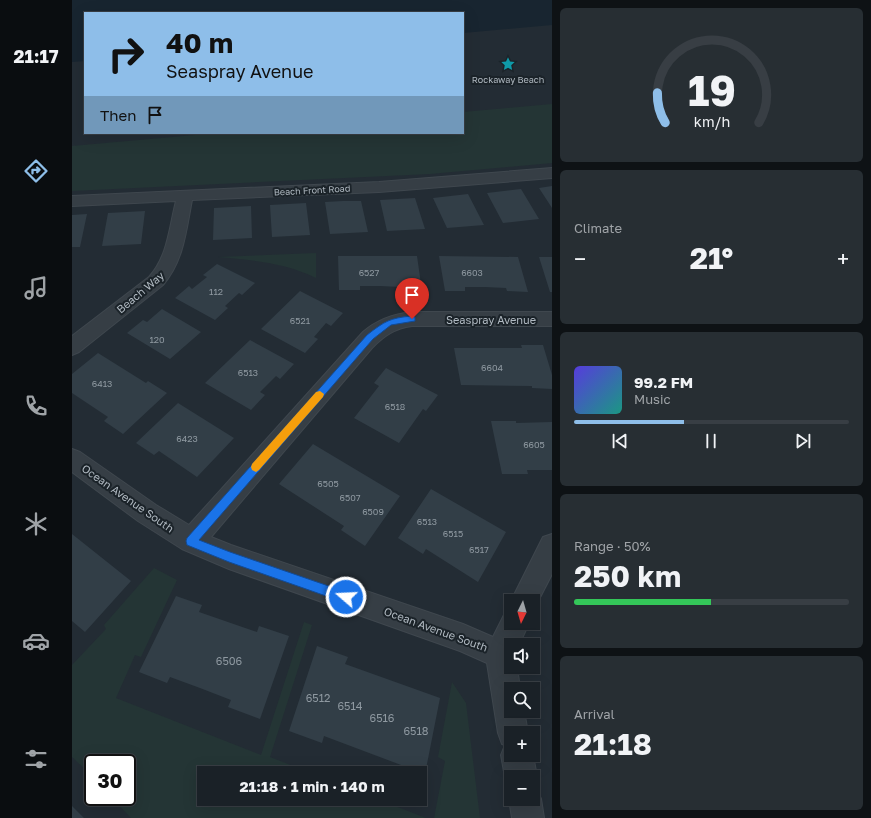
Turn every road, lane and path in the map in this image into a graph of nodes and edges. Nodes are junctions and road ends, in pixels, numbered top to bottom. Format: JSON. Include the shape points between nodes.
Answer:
{"nodes":[{"id":1,"x":552,"y":173,"type":"edge"},
{"id":2,"x":185,"y":196,"type":"junction"},
{"id":3,"x":72,"y":201,"type":"edge"},
{"id":4,"x":552,"y":319,"type":"edge"},
{"id":5,"x":72,"y":346,"type":"edge"},
{"id":6,"x":72,"y":459,"type":"edge"},
{"id":7,"x":191,"y":541,"type":"junction"},
{"id":8,"x":552,"y":546,"type":"edge"},
{"id":9,"x":528,"y":594,"type":"edge"},
{"id":10,"x":512,"y":630,"type":"edge"},
{"id":11,"x":500,"y":654,"type":"junction"},
{"id":12,"x":512,"y":726,"type":"edge"},
{"id":13,"x":526,"y":806,"type":"edge"},
{"id":14,"x":528,"y":818,"type":"edge"}],
"edges":[{"from":1,"to":2,"type":"street","name":"Beach Front Road","via":[[411,185]]},
{"from":2,"to":3,"type":"street","name":"Beach Front Road"},
{"from":2,"to":5,"type":"street","name":"Beach Way","via":[[172,257],[165,272]]},
{"from":4,"to":7,"type":"street","name":"Seaspray Avenue","via":[[412,319],[396,321],[382,327],[364,343]]},
{"from":6,"to":7,"type":"street","name":"Ocean Avenue South","via":[[150,516]]},
{"from":7,"to":11,"type":"street","name":"Ocean Avenue South","via":[[229,557],[463,638]]},
{"from":8,"to":9,"type":"street"},
{"from":10,"to":11,"type":"street"},
{"from":11,"to":12,"type":"street"},
{"from":13,"to":14,"type":"street"}]}
